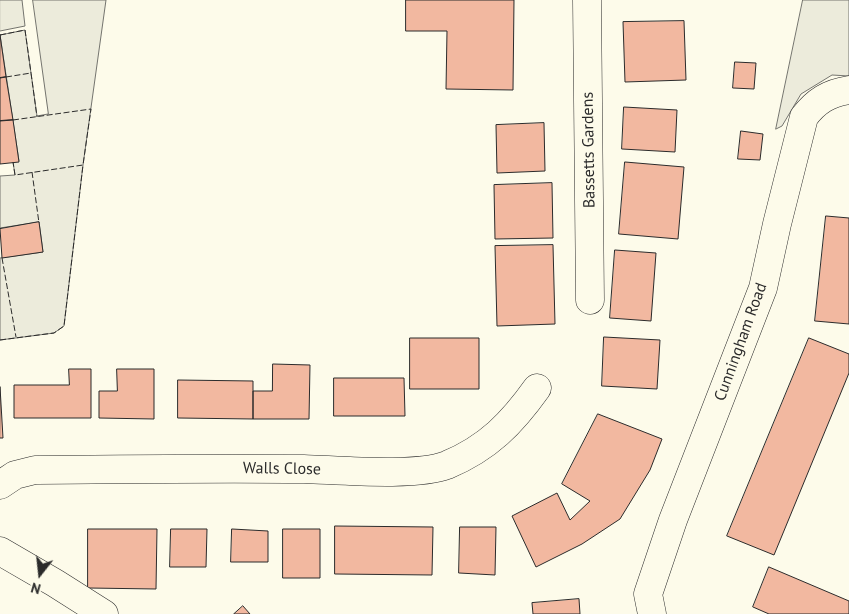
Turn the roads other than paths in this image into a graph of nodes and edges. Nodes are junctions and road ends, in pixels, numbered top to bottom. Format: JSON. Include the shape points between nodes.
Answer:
{"nodes":[{"id":1,"x":587,"y":0,"type":"edge"},
{"id":2,"x":849,"y":90,"type":"edge"},
{"id":3,"x":590,"y":300,"type":"dead end"},
{"id":4,"x":537,"y":388,"type":"dead end"},
{"id":5,"x":0,"y":485,"type":"edge"},
{"id":6,"x":0,"y":551,"type":"edge"},
{"id":7,"x":104,"y":614,"type":"edge"},
{"id":8,"x":652,"y":614,"type":"edge"}],
"edges":[{"from":1,"to":3,"type":"street","name":"Bassetts Gardens"},
{"from":2,"to":8,"type":"street","name":"Cunningham Road","via":[[825,97],[814,104],[804,117],[763,288],[648,594]]},
{"from":4,"to":5,"type":"street","name":"Walls Close","via":[[515,419],[500,432],[476,451],[444,466],[409,470],[35,470],[16,475]]},
{"from":6,"to":7,"type":"street"}]}
